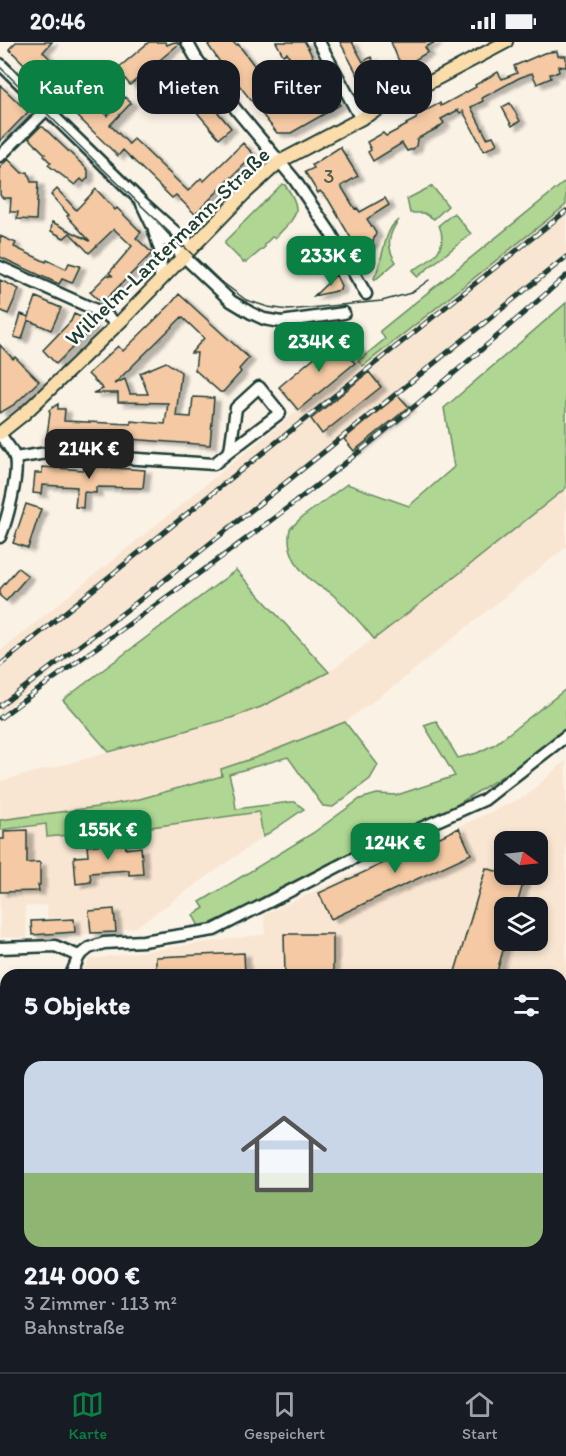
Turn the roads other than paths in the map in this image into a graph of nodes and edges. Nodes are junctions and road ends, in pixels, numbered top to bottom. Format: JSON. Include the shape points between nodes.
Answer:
{"nodes":[{"id":1,"x":188,"y":42,"type":"edge"},
{"id":2,"x":506,"y":42,"type":"edge"},
{"id":3,"x":322,"y":46,"type":"edge"},
{"id":4,"x":0,"y":64,"type":"edge"},
{"id":5,"x":18,"y":82,"type":"edge"},
{"id":6,"x":42,"y":114,"type":"edge"},
{"id":7,"x":50,"y":114,"type":"edge"},
{"id":8,"x":360,"y":119,"type":"junction"},
{"id":9,"x":0,"y":156,"type":"edge"},
{"id":10,"x":279,"y":162,"type":"junction"},
{"id":11,"x":141,"y":202,"type":"junction"},
{"id":12,"x":152,"y":225,"type":"junction"},
{"id":13,"x":188,"y":252,"type":"junction"},
{"id":14,"x":0,"y":267,"type":"edge"},
{"id":15,"x":160,"y":281,"type":"junction"},
{"id":16,"x":366,"y":294,"type":"dead end"},
{"id":17,"x":344,"y":313,"type":"dead end"},
{"id":18,"x":117,"y":324,"type":"junction"},
{"id":19,"x":0,"y":433,"type":"edge"},
{"id":20,"x":230,"y":451,"type":"junction"},
{"id":21,"x":15,"y":458,"type":"junction"},
{"id":22,"x":0,"y":537,"type":"edge"},
{"id":23,"x":566,"y":736,"type":"edge"},
{"id":24,"x":0,"y":948,"type":"edge"},
{"id":25,"x":79,"y":956,"type":"junction"},
{"id":26,"x":73,"y":969,"type":"edge"}],
"edges":[{"from":1,"to":10,"type":"street","via":[[196,58]]},
{"from":2,"to":8,"type":"main road","name":"Wilhelm-Lantermann-Straße"},
{"from":3,"to":8,"type":"street"},
{"from":4,"to":5,"type":"street"},
{"from":6,"to":9,"type":"street"},
{"from":7,"to":11,"type":"street"},
{"from":8,"to":10,"type":"main road","name":"Wilhelm-Lantermann-Straße"},
{"from":10,"to":13,"type":"main road","name":"Wilhelm-Lantermann-Straße"},
{"from":10,"to":16,"type":"street","via":[[330,232]]},
{"from":11,"to":12,"type":"street"},
{"from":11,"to":13,"type":"street"},
{"from":12,"to":13,"type":"street"},
{"from":12,"to":15,"type":"street","via":[[161,253]]},
{"from":13,"to":15,"type":"main road","name":"Wilhelm-Lantermann-Straße"},
{"from":13,"to":17,"type":"street","via":[[231,301],[269,321]]},
{"from":14,"to":18,"type":"street","via":[[105,314]]},
{"from":15,"to":18,"type":"main road","name":"Wilhelm-Lantermann-Straße"},
{"from":18,"to":19,"type":"main road","name":"Wilhelm-Lantermann-Straße"},
{"from":19,"to":21,"type":"street"},
{"from":20,"to":20,"type":"street","via":[[280,413],[259,387],[236,408]]},
{"from":20,"to":21,"type":"street","via":[[214,464],[47,453]]},
{"from":21,"to":22,"type":"street","via":[[12,496]]},
{"from":23,"to":25,"type":"street","via":[[484,800],[356,857],[214,930],[104,943]]},
{"from":24,"to":25,"type":"street","via":[[55,946]]},
{"from":25,"to":26,"type":"street"}]}
